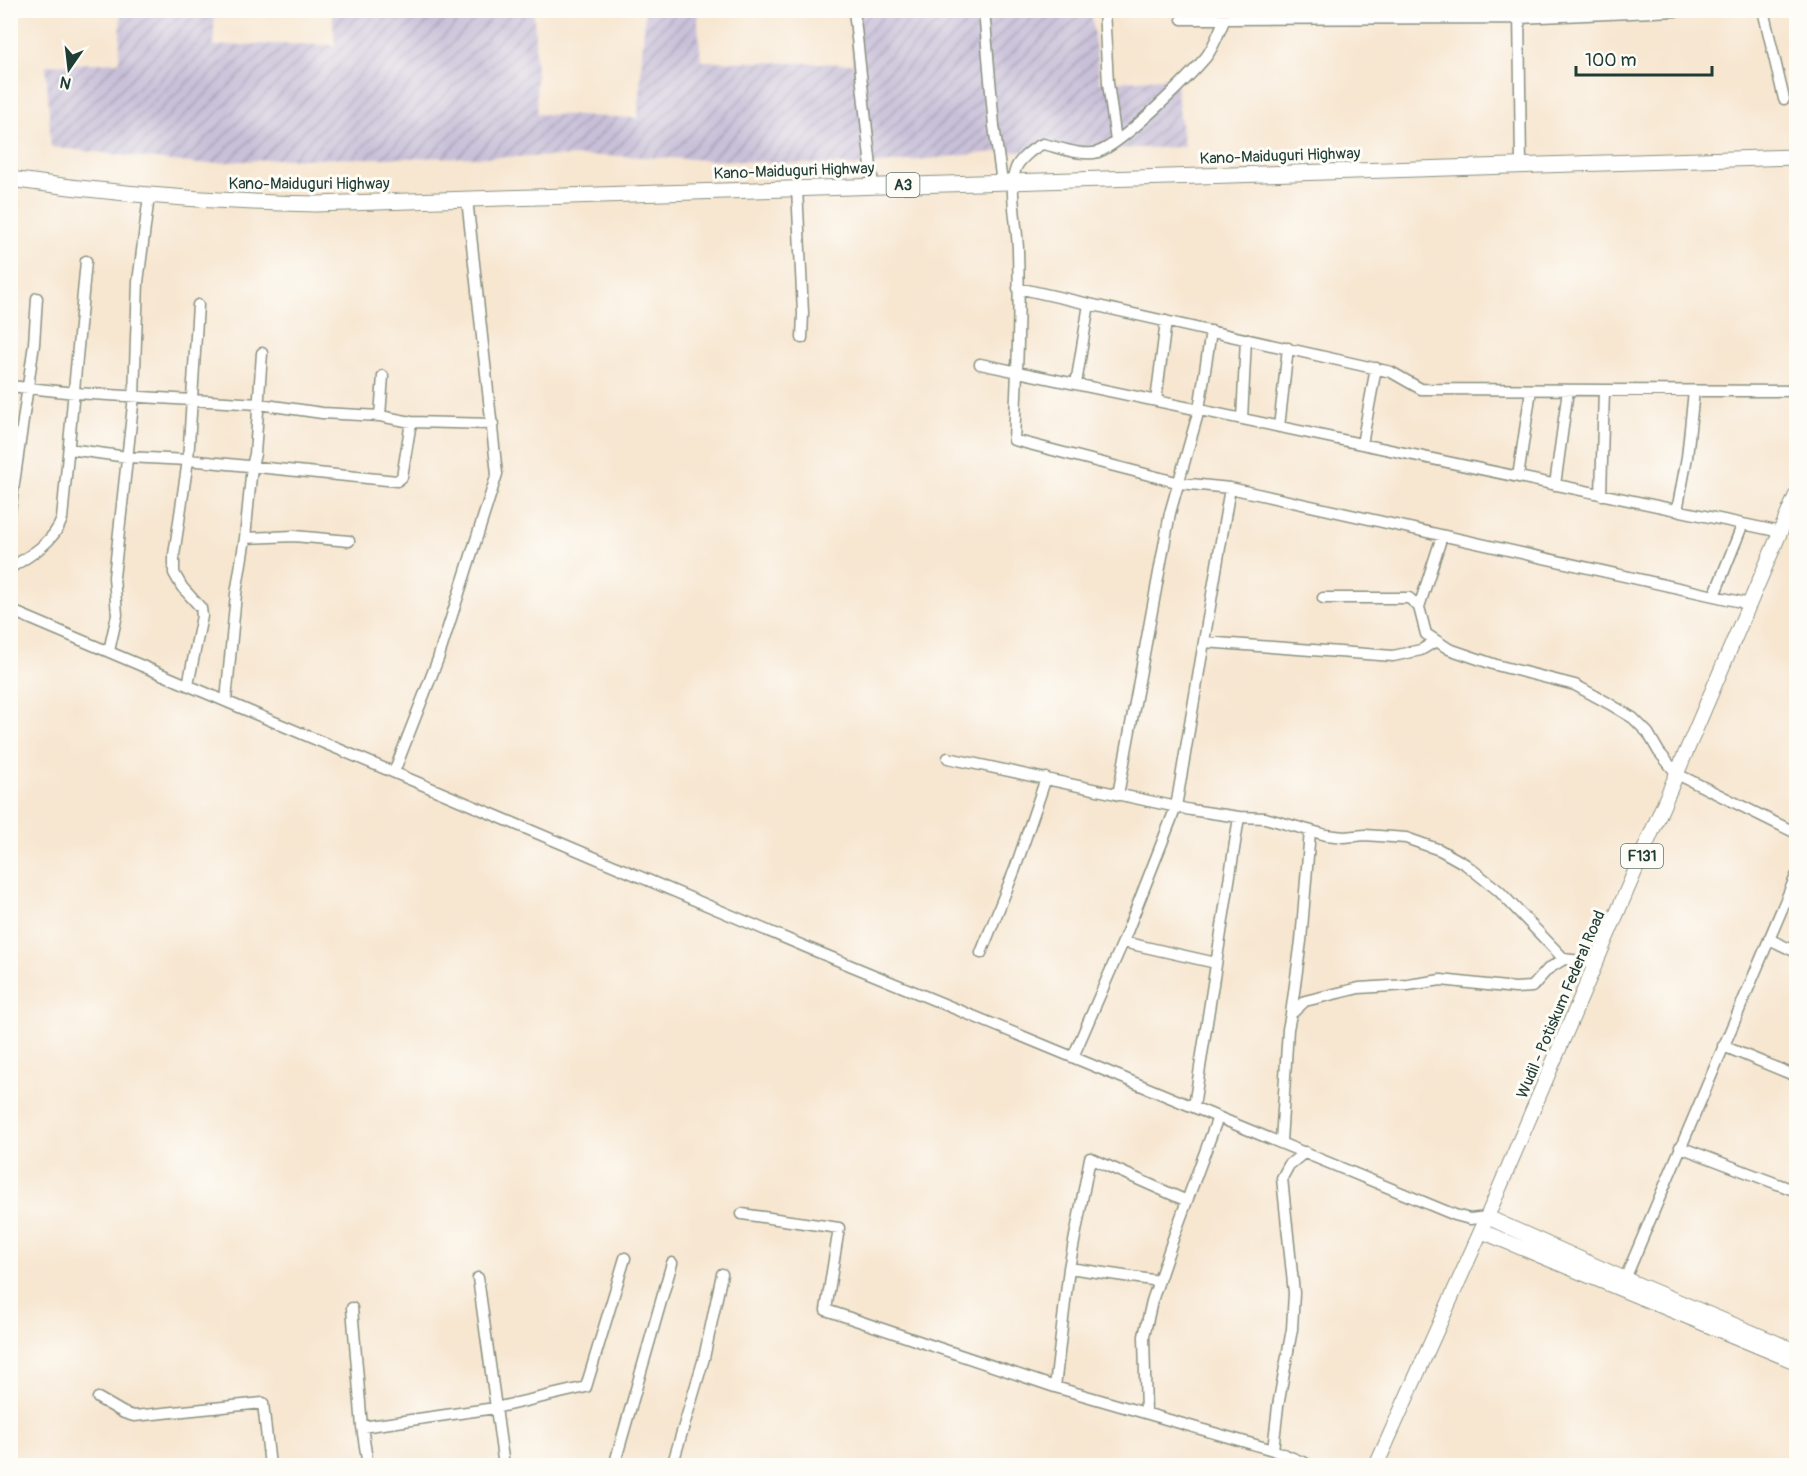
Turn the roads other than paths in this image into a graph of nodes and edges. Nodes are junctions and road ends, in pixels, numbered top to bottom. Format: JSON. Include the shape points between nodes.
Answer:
{"nodes":[{"id":1,"x":854,"y":10,"type":"edge"},
{"id":2,"x":984,"y":10,"type":"edge"},
{"id":3,"x":1104,"y":10,"type":"edge"},
{"id":4,"x":1183,"y":10,"type":"edge"},
{"id":5,"x":1696,"y":10,"type":"edge"},
{"id":6,"x":1763,"y":10,"type":"edge"},
{"id":7,"x":1519,"y":14,"type":"edge"},
{"id":8,"x":1225,"y":19,"type":"junction"},
{"id":9,"x":1785,"y":99,"type":"dead end"},
{"id":10,"x":1116,"y":141,"type":"junction"},
{"id":11,"x":1797,"y":157,"type":"edge"},
{"id":12,"x":1521,"y":165,"type":"junction"},
{"id":13,"x":10,"y":179,"type":"edge"},
{"id":14,"x":1008,"y":182,"type":"junction"},
{"id":15,"x":873,"y":186,"type":"junction"},
{"id":16,"x":796,"y":188,"type":"junction"},
{"id":17,"x":149,"y":196,"type":"junction"},
{"id":18,"x":467,"y":199,"type":"junction"},
{"id":19,"x":86,"y":261,"type":"dead end"},
{"id":20,"x":1018,"y":288,"type":"junction"},
{"id":21,"x":37,"y":298,"type":"dead end"},
{"id":22,"x":1089,"y":304,"type":"junction"},
{"id":23,"x":198,"y":305,"type":"dead end"},
{"id":24,"x":1166,"y":321,"type":"junction"},
{"id":25,"x":1211,"y":331,"type":"junction"},
{"id":26,"x":802,"y":338,"type":"dead end"},
{"id":27,"x":1246,"y":339,"type":"junction"},
{"id":28,"x":1288,"y":348,"type":"junction"},
{"id":29,"x":262,"y":353,"type":"dead end"},
{"id":30,"x":980,"y":364,"type":"dead end"},
{"id":31,"x":1376,"y":368,"type":"junction"},
{"id":32,"x":1017,"y":371,"type":"junction"},
{"id":33,"x":383,"y":376,"type":"dead end"},
{"id":34,"x":1076,"y":384,"type":"junction"},
{"id":35,"x":10,"y":386,"type":"edge"},
{"id":36,"x":27,"y":389,"type":"junction"},
{"id":37,"x":1531,"y":390,"type":"junction"},
{"id":38,"x":1568,"y":390,"type":"junction"},
{"id":39,"x":1604,"y":390,"type":"junction"},
{"id":40,"x":1694,"y":391,"type":"junction"},
{"id":41,"x":1797,"y":391,"type":"edge"},
{"id":42,"x":75,"y":393,"type":"junction"},
{"id":43,"x":134,"y":396,"type":"junction"},
{"id":44,"x":193,"y":399,"type":"junction"},
{"id":45,"x":1156,"y":401,"type":"junction"},
{"id":46,"x":259,"y":404,"type":"junction"},
{"id":47,"x":1199,"y":410,"type":"junction"},
{"id":48,"x":380,"y":416,"type":"junction"},
{"id":49,"x":1242,"y":419,"type":"junction"},
{"id":50,"x":411,"y":422,"type":"junction"},
{"id":51,"x":493,"y":423,"type":"junction"},
{"id":52,"x":1279,"y":427,"type":"junction"},
{"id":53,"x":1362,"y":444,"type":"junction"},
{"id":54,"x":69,"y":449,"type":"junction"},
{"id":55,"x":127,"y":457,"type":"junction"},
{"id":56,"x":188,"y":460,"type":"junction"},
{"id":57,"x":252,"y":466,"type":"junction"},
{"id":58,"x":1518,"y":477,"type":"junction"},
{"id":59,"x":1180,"y":483,"type":"junction"},
{"id":60,"x":1555,"y":485,"type":"junction"},
{"id":61,"x":1230,"y":488,"type":"junction"},
{"id":62,"x":1600,"y":495,"type":"junction"},
{"id":63,"x":1797,"y":495,"type":"edge"},
{"id":64,"x":1677,"y":510,"type":"junction"},
{"id":65,"x":10,"y":511,"type":"edge"},
{"id":66,"x":1792,"y":519,"type":"edge"},
{"id":67,"x":1742,"y":526,"type":"junction"},
{"id":68,"x":1780,"y":532,"type":"junction"},
{"id":69,"x":1442,"y":536,"type":"junction"},
{"id":70,"x":245,"y":538,"type":"junction"},
{"id":71,"x":349,"y":541,"type":"dead end"},
{"id":72,"x":10,"y":568,"type":"edge"},
{"id":73,"x":1714,"y":596,"type":"junction"},
{"id":74,"x":1323,"y":598,"type":"dead end"},
{"id":75,"x":1750,"y":604,"type":"junction"},
{"id":76,"x":1419,"y":608,"type":"junction"},
{"id":77,"x":10,"y":610,"type":"edge"},
{"id":78,"x":1436,"y":640,"type":"junction"},
{"id":79,"x":1204,"y":642,"type":"junction"},
{"id":80,"x":109,"y":651,"type":"junction"},
{"id":81,"x":188,"y":685,"type":"junction"},
{"id":82,"x":226,"y":701,"type":"junction"},
{"id":83,"x":948,"y":758,"type":"dead end"},
{"id":84,"x":393,"y":772,"type":"junction"},
{"id":85,"x":1677,"y":774,"type":"junction"},
{"id":86,"x":1046,"y":778,"type":"junction"},
{"id":87,"x":1118,"y":795,"type":"junction"},
{"id":88,"x":1176,"y":807,"type":"junction"},
{"id":89,"x":1239,"y":817,"type":"junction"},
{"id":90,"x":1310,"y":831,"type":"junction"},
{"id":91,"x":1797,"y":833,"type":"edge"},
{"id":92,"x":1797,"y":876,"type":"edge"},
{"id":93,"x":1769,"y":939,"type":"junction"},
{"id":94,"x":1123,"y":942,"type":"junction"},
{"id":95,"x":1797,"y":952,"type":"edge"},
{"id":96,"x":981,"y":953,"type":"dead end"},
{"id":97,"x":1564,"y":959,"type":"junction"},
{"id":98,"x":1216,"y":963,"type":"junction"},
{"id":99,"x":1596,"y":963,"type":"junction"},
{"id":100,"x":1291,"y":1014,"type":"junction"},
{"id":101,"x":1724,"y":1046,"type":"junction"},
{"id":102,"x":1073,"y":1057,"type":"junction"},
{"id":103,"x":1797,"y":1077,"type":"edge"},
{"id":104,"x":1194,"y":1106,"type":"junction"},
{"id":105,"x":1218,"y":1116,"type":"junction"},
{"id":106,"x":1281,"y":1142,"type":"junction"},
{"id":107,"x":1680,"y":1148,"type":"junction"},
{"id":108,"x":1305,"y":1152,"type":"junction"},
{"id":109,"x":1797,"y":1191,"type":"edge"},
{"id":110,"x":1187,"y":1201,"type":"junction"},
{"id":111,"x":742,"y":1214,"type":"dead end"},
{"id":112,"x":1487,"y":1217,"type":"junction"},
{"id":113,"x":1481,"y":1231,"type":"junction"},
{"id":114,"x":625,"y":1258,"type":"dead end"},
{"id":115,"x":672,"y":1263,"type":"dead end"},
{"id":116,"x":1069,"y":1268,"type":"junction"},
{"id":117,"x":722,"y":1274,"type":"dead end"},
{"id":118,"x":478,"y":1278,"type":"dead end"},
{"id":119,"x":1625,"y":1279,"type":"junction"},
{"id":120,"x":1159,"y":1281,"type":"junction"},
{"id":121,"x":352,"y":1308,"type":"dead end"},
{"id":122,"x":1797,"y":1351,"type":"edge"},
{"id":123,"x":1797,"y":1362,"type":"edge"},
{"id":124,"x":1055,"y":1387,"type":"junction"},
{"id":125,"x":98,"y":1398,"type":"dead end"},
{"id":126,"x":495,"y":1408,"type":"junction"},
{"id":127,"x":1146,"y":1413,"type":"junction"},
{"id":128,"x":362,"y":1427,"type":"junction"},
{"id":129,"x":1273,"y":1450,"type":"junction"},
{"id":130,"x":270,"y":1466,"type":"edge"},
{"id":131,"x":368,"y":1466,"type":"edge"},
{"id":132,"x":504,"y":1466,"type":"edge"},
{"id":133,"x":614,"y":1466,"type":"edge"},
{"id":134,"x":672,"y":1466,"type":"edge"},
{"id":135,"x":1312,"y":1466,"type":"edge"},
{"id":136,"x":1376,"y":1466,"type":"edge"}],
"edges":[{"from":1,"to":15,"type":"street"},
{"from":2,"to":14,"type":"street","via":[[987,62]]},
{"from":3,"to":10,"type":"street"},
{"from":4,"to":8,"type":"street","via":[[1182,19]]},
{"from":5,"to":7,"type":"street"},
{"from":6,"to":9,"type":"street"},
{"from":7,"to":8,"type":"street"},
{"from":7,"to":12,"type":"street"},
{"from":8,"to":10,"type":"street","via":[[1206,56]]},
{"from":10,"to":14,"type":"street","via":[[1098,152],[1086,153],[1043,144],[1020,162]]},
{"from":11,"to":12,"type":"highway","name":"Kano-Maiduguri Highway","number":"A3"},
{"from":12,"to":14,"type":"highway","name":"Kano-Maiduguri Highway","number":"A3"},
{"from":13,"to":17,"type":"highway","name":"Kano-Maiduguri Highway","number":"A3"},
{"from":14,"to":15,"type":"highway","name":"Kano-Maiduguri Highway","number":"A3"},
{"from":14,"to":20,"type":"street","via":[[1018,250]]},
{"from":15,"to":16,"type":"highway","name":"Kano-Maiduguri Highway","number":"A3"},
{"from":16,"to":18,"type":"highway","name":"Kano-Maiduguri Highway","number":"A3"},
{"from":16,"to":26,"type":"street"},
{"from":17,"to":18,"type":"highway","name":"Kano-Maiduguri Highway","number":"A3","via":[[316,204]]},
{"from":17,"to":43,"type":"street","via":[[138,282]]},
{"from":18,"to":51,"type":"street"},
{"from":19,"to":42,"type":"street"},
{"from":20,"to":22,"type":"street"},
{"from":20,"to":32,"type":"street"},
{"from":21,"to":36,"type":"street"},
{"from":22,"to":24,"type":"street"},
{"from":22,"to":34,"type":"street"},
{"from":23,"to":44,"type":"street"},
{"from":24,"to":25,"type":"street"},
{"from":24,"to":45,"type":"street"},
{"from":25,"to":27,"type":"street"},
{"from":25,"to":47,"type":"street"},
{"from":27,"to":28,"type":"street"},
{"from":27,"to":49,"type":"street"},
{"from":28,"to":31,"type":"street"},
{"from":28,"to":52,"type":"street"},
{"from":29,"to":46,"type":"street"},
{"from":30,"to":32,"type":"street"},
{"from":31,"to":37,"type":"street","via":[[1421,389]]},
{"from":31,"to":53,"type":"street"},
{"from":32,"to":34,"type":"street"},
{"from":32,"to":59,"type":"street","via":[[1014,440]]},
{"from":33,"to":48,"type":"street"},
{"from":34,"to":45,"type":"street"},
{"from":35,"to":36,"type":"street"},
{"from":36,"to":42,"type":"street"},
{"from":36,"to":65,"type":"street"},
{"from":37,"to":38,"type":"street"},
{"from":37,"to":58,"type":"street"},
{"from":38,"to":39,"type":"street"},
{"from":38,"to":60,"type":"street"},
{"from":39,"to":40,"type":"street"},
{"from":39,"to":62,"type":"street"},
{"from":40,"to":41,"type":"street"},
{"from":40,"to":64,"type":"street"},
{"from":42,"to":43,"type":"street"},
{"from":42,"to":54,"type":"street"},
{"from":43,"to":44,"type":"street"},
{"from":43,"to":55,"type":"street"},
{"from":44,"to":46,"type":"street"},
{"from":44,"to":56,"type":"street"},
{"from":45,"to":47,"type":"street"},
{"from":46,"to":48,"type":"street"},
{"from":46,"to":57,"type":"street"},
{"from":47,"to":49,"type":"street"},
{"from":47,"to":59,"type":"street"},
{"from":48,"to":50,"type":"street"},
{"from":49,"to":52,"type":"street"},
{"from":50,"to":51,"type":"street"},
{"from":50,"to":57,"type":"street","via":[[402,477],[397,481]]},
{"from":51,"to":84,"type":"street","via":[[497,474],[438,659]]},
{"from":52,"to":53,"type":"street"},
{"from":53,"to":58,"type":"street"},
{"from":54,"to":55,"type":"street"},
{"from":54,"to":72,"type":"street","via":[[60,526],[44,544]]},
{"from":55,"to":56,"type":"street"},
{"from":55,"to":80,"type":"street","via":[[114,577],[117,615]]},
{"from":56,"to":57,"type":"street"},
{"from":56,"to":81,"type":"street","via":[[174,555],[174,573],[201,608],[202,616]]},
{"from":57,"to":70,"type":"street"},
{"from":58,"to":60,"type":"street"},
{"from":59,"to":61,"type":"street"},
{"from":59,"to":87,"type":"street","via":[[1170,513]]},
{"from":60,"to":62,"type":"street"},
{"from":61,"to":69,"type":"street"},
{"from":61,"to":79,"type":"street"},
{"from":62,"to":64,"type":"street"},
{"from":63,"to":66,"type":"main road","name":"Wudil - Potiskum Federal Road","number":"F131"},
{"from":64,"to":67,"type":"street"},
{"from":66,"to":68,"type":"main road","name":"Wudil - Potiskum Federal Road","number":"F131"},
{"from":67,"to":68,"type":"street"},
{"from":67,"to":73,"type":"street"},
{"from":68,"to":75,"type":"main road","name":"Wudil - Potiskum Federal Road","number":"F131"},
{"from":69,"to":73,"type":"street"},
{"from":69,"to":76,"type":"street"},
{"from":70,"to":71,"type":"street","via":[[294,536]]},
{"from":70,"to":82,"type":"street"},
{"from":73,"to":75,"type":"street"},
{"from":74,"to":76,"type":"street","via":[[1409,598]]},
{"from":75,"to":85,"type":"main road","name":"Wudil - Potiskum Federal Road","number":"F131"},
{"from":76,"to":78,"type":"street","via":[[1426,634]]},
{"from":77,"to":80,"type":"street"},
{"from":78,"to":79,"type":"street","via":[[1421,650],[1393,656]]},
{"from":78,"to":85,"type":"street","via":[[1449,649],[1496,665],[1575,685],[1608,703],[1648,733]]},
{"from":79,"to":88,"type":"street"},
{"from":80,"to":81,"type":"street"},
{"from":81,"to":82,"type":"street"},
{"from":82,"to":84,"type":"street"},
{"from":83,"to":86,"type":"street"},
{"from":84,"to":102,"type":"street"},
{"from":85,"to":91,"type":"street"},
{"from":85,"to":99,"type":"main road","name":"Wudil - Potiskum Federal Road","number":"F131"},
{"from":86,"to":87,"type":"street"},
{"from":86,"to":96,"type":"street"},
{"from":87,"to":88,"type":"street"},
{"from":88,"to":89,"type":"street"},
{"from":88,"to":94,"type":"street"},
{"from":89,"to":90,"type":"street","via":[[1265,818]]},
{"from":89,"to":98,"type":"street"},
{"from":90,"to":97,"type":"street","via":[[1344,837],[1406,838],[1440,850],[1499,891]]},
{"from":90,"to":100,"type":"street"},
{"from":92,"to":93,"type":"street"},
{"from":93,"to":95,"type":"street"},
{"from":93,"to":101,"type":"street"},
{"from":94,"to":98,"type":"street"},
{"from":94,"to":102,"type":"street"},
{"from":97,"to":99,"type":"street"},
{"from":97,"to":100,"type":"street","via":[[1548,969],[1532,987],[1441,980],[1359,988],[1305,1001]]},
{"from":98,"to":104,"type":"street"},
{"from":99,"to":112,"type":"main road","name":"Wudil - Potiskum Federal Road","number":"F131"},
{"from":100,"to":106,"type":"street"},
{"from":101,"to":103,"type":"street"},
{"from":101,"to":107,"type":"street"},
{"from":102,"to":104,"type":"street"},
{"from":104,"to":105,"type":"street"},
{"from":105,"to":106,"type":"street"},
{"from":105,"to":110,"type":"street"},
{"from":106,"to":108,"type":"street"},
{"from":107,"to":109,"type":"street"},
{"from":107,"to":119,"type":"street"},
{"from":108,"to":112,"type":"street","via":[[1455,1215],[1470,1219]]},
{"from":108,"to":129,"type":"street","via":[[1288,1165],[1282,1178],[1294,1293]]},
{"from":110,"to":116,"type":"street","via":[[1090,1158]]},
{"from":110,"to":120,"type":"street"},
{"from":111,"to":124,"type":"street","via":[[839,1228],[826,1310]]},
{"from":112,"to":113,"type":"main road","name":"Wudil - Potiskum Federal Road"},
{"from":112,"to":119,"type":"main road"},
{"from":113,"to":123,"type":"main road"},
{"from":113,"to":136,"type":"main road","name":"Wudil - Potiskum Federal Road"},
{"from":114,"to":126,"type":"street","via":[[586,1387]]},
{"from":115,"to":133,"type":"street"},
{"from":116,"to":120,"type":"street"},
{"from":116,"to":124,"type":"street"},
{"from":117,"to":134,"type":"street","via":[[704,1358]]},
{"from":118,"to":126,"type":"street"},
{"from":119,"to":122,"type":"main road"},
{"from":120,"to":127,"type":"street","via":[[1144,1336]]},
{"from":121,"to":128,"type":"street"},
{"from":124,"to":127,"type":"street"},
{"from":125,"to":130,"type":"street","via":[[135,1416],[262,1403]]},
{"from":126,"to":128,"type":"street"},
{"from":126,"to":132,"type":"street"},
{"from":127,"to":129,"type":"street"},
{"from":128,"to":131,"type":"street"},
{"from":129,"to":135,"type":"street"}]}
